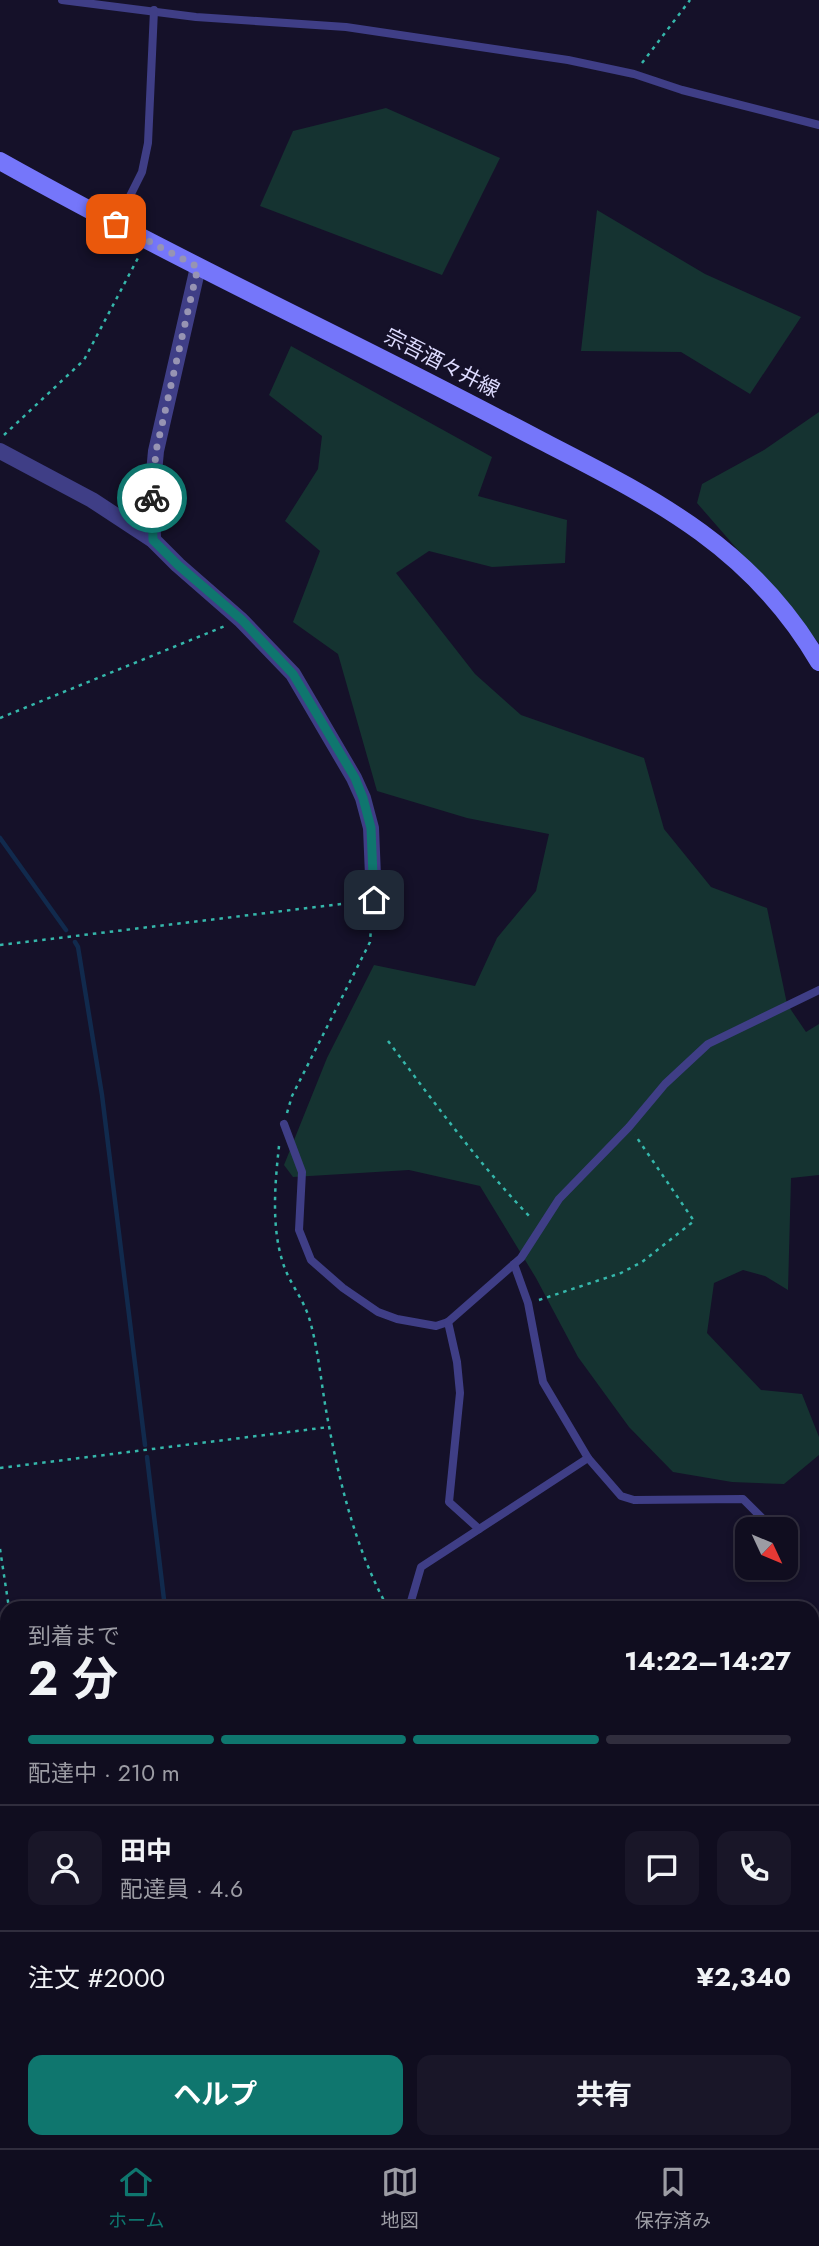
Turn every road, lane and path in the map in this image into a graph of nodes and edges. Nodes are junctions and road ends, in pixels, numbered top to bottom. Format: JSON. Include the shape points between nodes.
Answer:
{"nodes":[{"id":1,"x":62,"y":0,"type":"edge"},
{"id":2,"x":690,"y":0,"type":"edge"},
{"id":3,"x":154,"y":10,"type":"junction"},
{"id":4,"x":634,"y":74,"type":"junction"},
{"id":5,"x":819,"y":125,"type":"edge"},
{"id":6,"x":0,"y":161,"type":"edge"},
{"id":7,"x":116,"y":224,"type":"junction"},
{"id":8,"x":147,"y":240,"type":"junction"},
{"id":9,"x":198,"y":267,"type":"junction"},
{"id":10,"x":0,"y":439,"type":"edge"},
{"id":11,"x":0,"y":451,"type":"edge"},
{"id":12,"x":153,"y":540,"type":"junction"},
{"id":13,"x":242,"y":620,"type":"junction"},
{"id":14,"x":819,"y":662,"type":"edge"},
{"id":15,"x":0,"y":718,"type":"edge"},
{"id":16,"x":374,"y":900,"type":"junction"},
{"id":17,"x":0,"y":945,"type":"edge"},
{"id":18,"x":819,"y":990,"type":"edge"},
{"id":19,"x":388,"y":1041,"type":"dead end"},
{"id":20,"x":284,"y":1124,"type":"junction"},
{"id":21,"x":629,"y":1127,"type":"junction"},
{"id":22,"x":541,"y":1228,"type":"junction"},
{"id":23,"x":514,"y":1264,"type":"junction"},
{"id":24,"x":528,"y":1303,"type":"junction"},
{"id":25,"x":447,"y":1322,"type":"junction"},
{"id":26,"x":329,"y":1427,"type":"junction"},
{"id":27,"x":588,"y":1458,"type":"junction"},
{"id":28,"x":0,"y":1468,"type":"edge"},
{"id":29,"x":761,"y":1517,"type":"edge"},
{"id":30,"x":478,"y":1529,"type":"junction"},
{"id":31,"x":0,"y":1549,"type":"edge"},
{"id":32,"x":8,"y":1601,"type":"edge"},
{"id":33,"x":384,"y":1601,"type":"edge"},
{"id":34,"x":411,"y":1601,"type":"edge"}],
"edges":[{"from":1,"to":3,"type":"lane"},
{"from":2,"to":4,"type":"path"},
{"from":3,"to":4,"type":"lane","via":[[346,27]]},
{"from":3,"to":7,"type":"lane","via":[[148,143],[142,172]]},
{"from":4,"to":5,"type":"lane"},
{"from":6,"to":7,"type":"main road","name":"宗吾酒々井線"},
{"from":7,"to":8,"type":"main road","name":"宗吾酒々井線"},
{"from":8,"to":9,"type":"main road","name":"宗吾酒々井線"},
{"from":8,"to":10,"type":"path","via":[[84,360]]},
{"from":9,"to":12,"type":"street","via":[[156,451]]},
{"from":9,"to":14,"type":"main road","name":"宗吾酒々井線","via":[[471,403],[670,509],[752,575],[786,613]]},
{"from":11,"to":12,"type":"street","via":[[92,500]]},
{"from":12,"to":13,"type":"street"},
{"from":13,"to":15,"type":"path"},
{"from":13,"to":16,"type":"street","via":[[293,674],[355,778],[371,828]]},
{"from":16,"to":17,"type":"path"},
{"from":16,"to":20,"type":"path","via":[[370,942],[292,1096]]},
{"from":18,"to":21,"type":"lane","via":[[708,1044],[665,1084]]},
{"from":19,"to":22,"type":"path","via":[[504,1190]]},
{"from":20,"to":25,"type":"lane","via":[[302,1172],[299,1230],[311,1261],[378,1312],[436,1325]]},
{"from":20,"to":26,"type":"path","via":[[276,1172],[277,1242],[283,1266],[311,1321]]},
{"from":21,"to":22,"type":"lane","via":[[559,1199]]},
{"from":21,"to":24,"type":"path","via":[[694,1221],[621,1273]]},
{"from":22,"to":23,"type":"lane"},
{"from":23,"to":24,"type":"lane"},
{"from":23,"to":25,"type":"lane"},
{"from":24,"to":27,"type":"lane","via":[[543,1382]]},
{"from":25,"to":30,"type":"lane","via":[[460,1393],[449,1502]]},
{"from":26,"to":28,"type":"path"},
{"from":26,"to":33,"type":"path","via":[[352,1518]]},
{"from":27,"to":29,"type":"lane","via":[[621,1496],[634,1500],[743,1499]]},
{"from":27,"to":30,"type":"lane"},
{"from":30,"to":34,"type":"lane","via":[[421,1567]]},
{"from":31,"to":32,"type":"path"}]}
